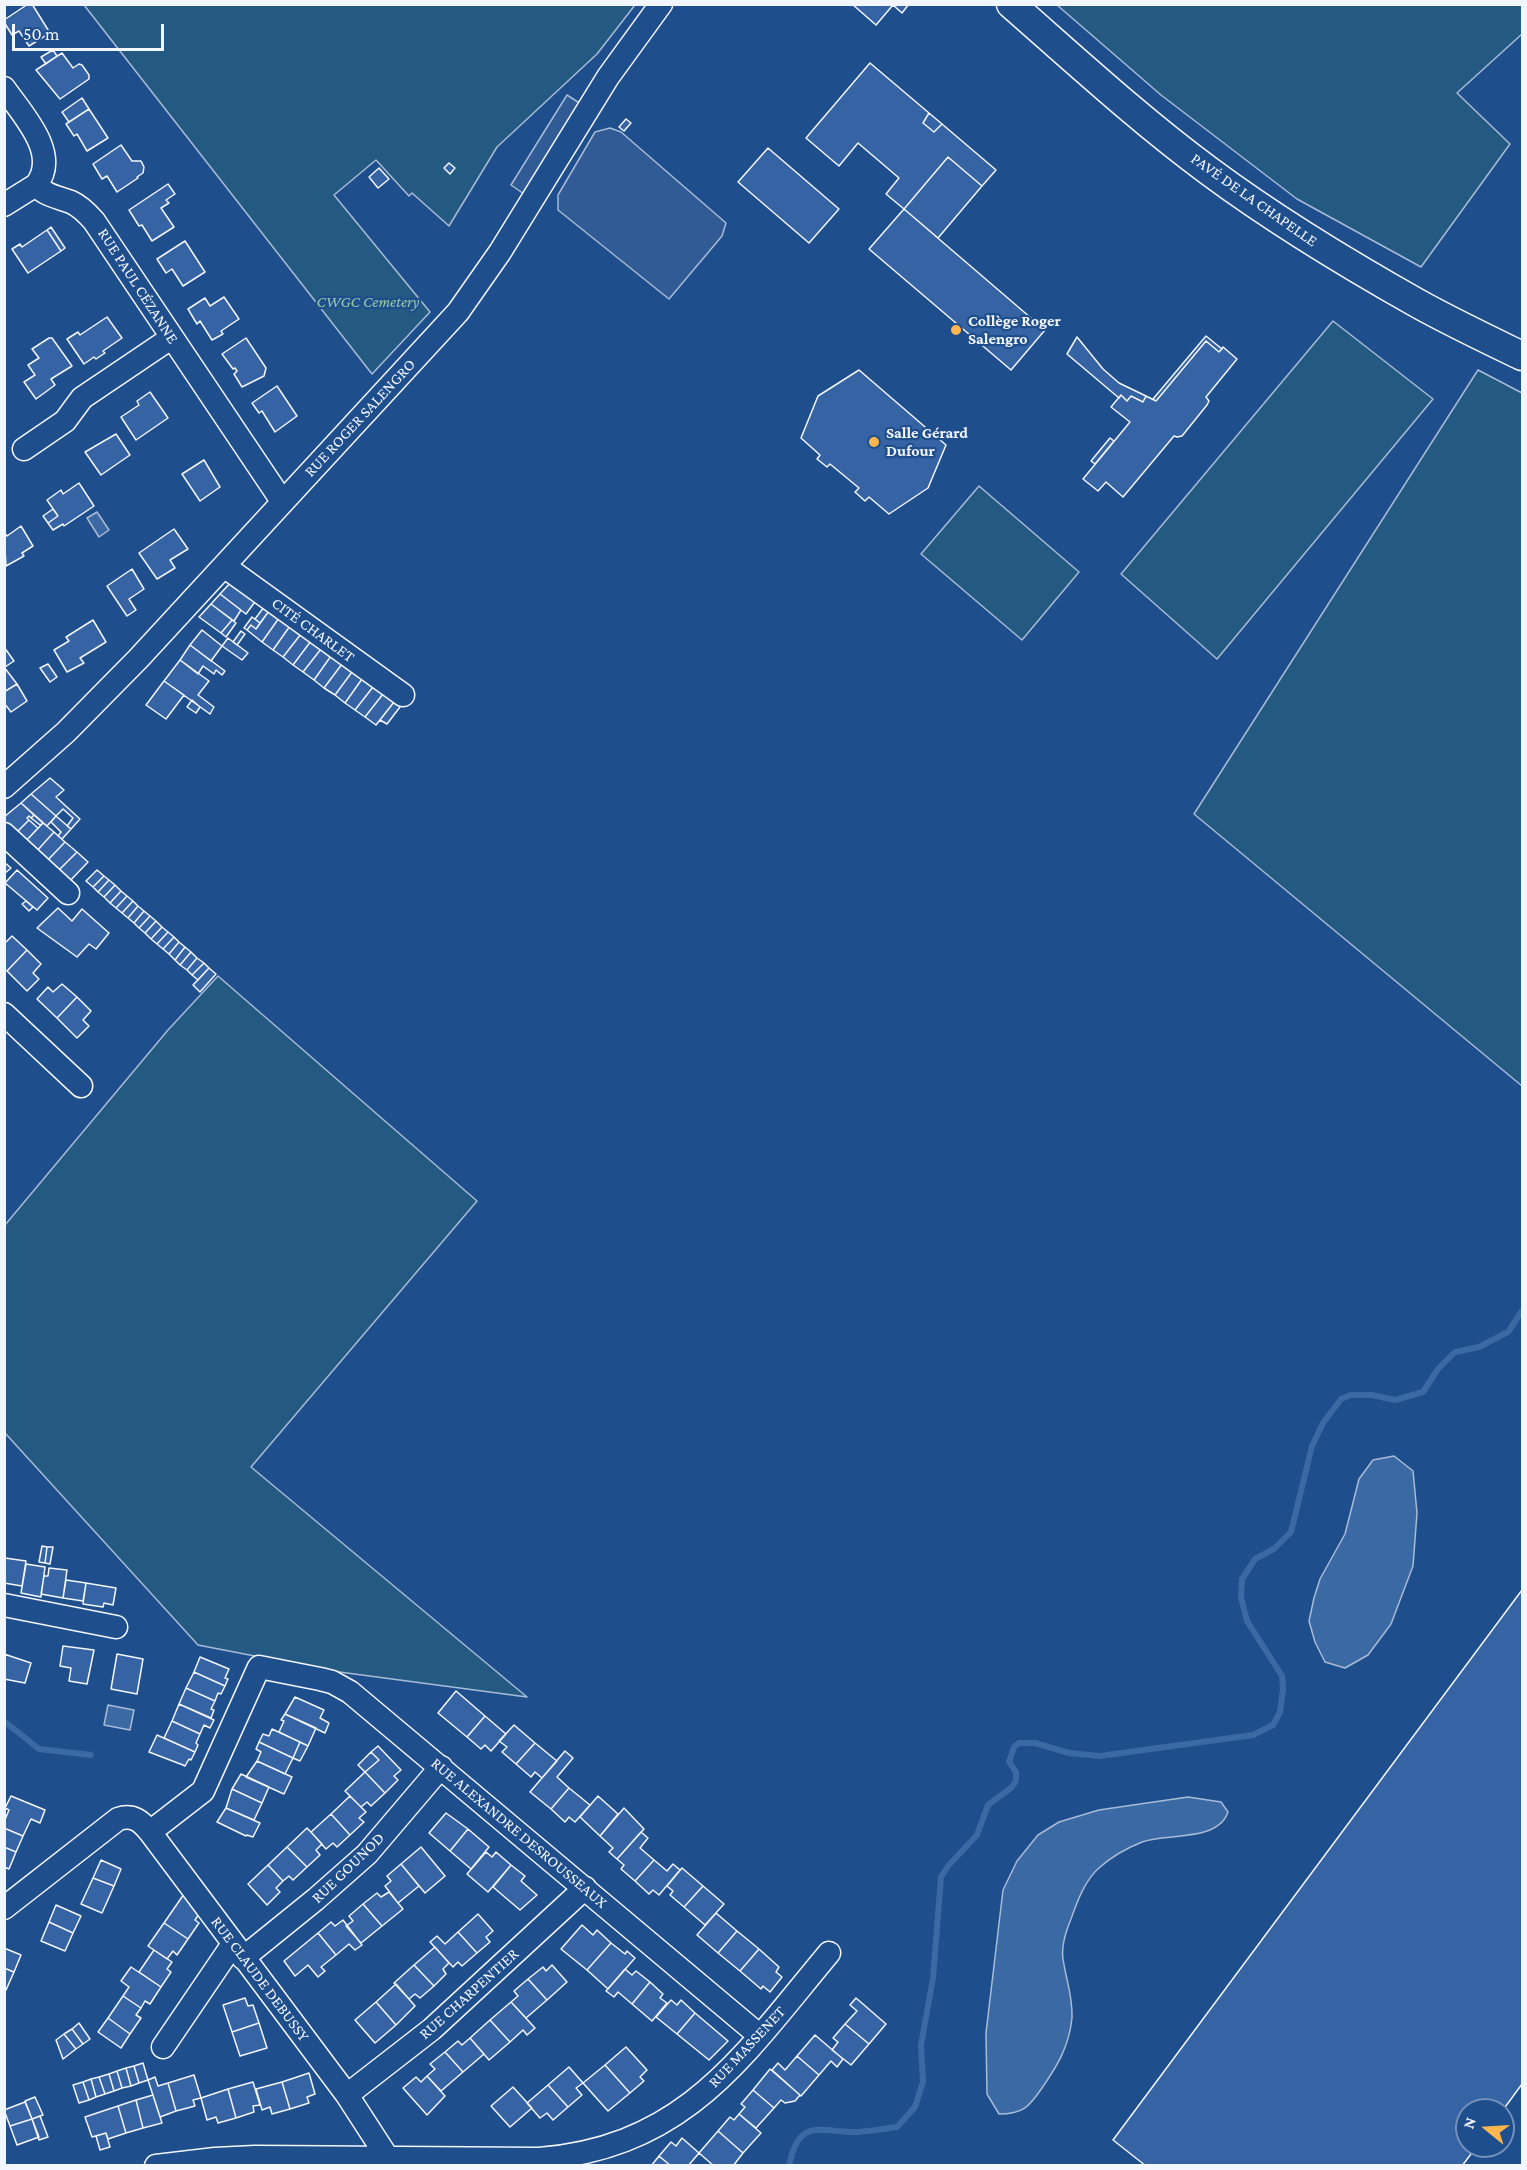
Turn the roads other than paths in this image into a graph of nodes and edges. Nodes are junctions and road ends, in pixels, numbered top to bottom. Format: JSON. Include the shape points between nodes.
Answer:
{"nodes":[{"id":1,"x":661,"y":4,"type":"edge"},
{"id":2,"x":1011,"y":4,"type":"edge"},
{"id":3,"x":4,"y":88,"type":"edge"},
{"id":4,"x":36,"y":185,"type":"junction"},
{"id":5,"x":4,"y":206,"type":"edge"},
{"id":6,"x":171,"y":338,"type":"junction"},
{"id":7,"x":1522,"y":357,"type":"edge"},
{"id":8,"x":24,"y":449,"type":"dead end"},
{"id":9,"x":282,"y":501,"type":"junction"},
{"id":10,"x":224,"y":566,"type":"junction"},
{"id":11,"x":403,"y":695,"type":"dead end"},
{"id":12,"x":4,"y":788,"type":"edge"},
{"id":13,"x":4,"y":834,"type":"edge"},
{"id":14,"x":68,"y":893,"type":"dead end"},
{"id":15,"x":4,"y":1014,"type":"edge"},
{"id":16,"x":81,"y":1086,"type":"dead end"},
{"id":17,"x":4,"y":1605,"type":"edge"},
{"id":18,"x":116,"y":1627,"type":"dead end"},
{"id":19,"x":441,"y":1767,"type":"junction"},
{"id":20,"x":150,"y":1832,"type":"junction"},
{"id":21,"x":585,"y":1888,"type":"junction"},
{"id":22,"x":4,"y":1908,"type":"edge"},
{"id":23,"x":238,"y":1951,"type":"junction"},
{"id":24,"x":829,"y":1953,"type":"dead end"},
{"id":25,"x":760,"y":2036,"type":"junction"},
{"id":26,"x":163,"y":2047,"type":"dead end"},
{"id":27,"x":347,"y":2095,"type":"junction"},
{"id":28,"x":216,"y":2162,"type":"edge"},
{"id":29,"x":391,"y":2162,"type":"edge"},
{"id":30,"x":156,"y":2166,"type":"edge"}],
"edges":[{"from":1,"to":9,"type":"street","name":"RUE ROGER SALENGRO","via":[[608,76],[470,296]]},
{"from":2,"to":7,"type":"main road","name":"PAVÉ DE LA CHAPELLE","via":[[1129,108],[1209,171],[1324,248],[1418,304]]},
{"from":3,"to":4,"type":"street","via":[[41,143],[45,167]]},
{"from":4,"to":5,"type":"street"},
{"from":4,"to":6,"type":"street","name":"RUE PAUL CÉZANNE","via":[[80,207],[94,220]]},
{"from":6,"to":8,"type":"street","via":[[82,398],[65,421]]},
{"from":6,"to":9,"type":"street","name":"RUE PAUL CÉZANNE"},
{"from":9,"to":10,"type":"street","name":"RUE ROGER SALENGRO"},
{"from":10,"to":11,"type":"street","name":"CITÉ CHARLET"},
{"from":10,"to":12,"type":"street","name":"RUE ROGER SALENGRO","via":[[96,702]]},
{"from":13,"to":14,"type":"street"},
{"from":15,"to":16,"type":"street"},
{"from":17,"to":18,"type":"street"},
{"from":19,"to":20,"type":"street","name":"RUE ALEXANDRE DESROUSSEAUX","via":[[341,1686],[259,1667],[202,1791]]},
{"from":19,"to":21,"type":"street","name":"RUE ALEXANDRE DESROUSSEAUX"},
{"from":19,"to":23,"type":"street","name":"RUE GOUNOD","via":[[367,1854],[316,1899]]},
{"from":20,"to":22,"type":"street","name":"RUE CLAUDE DEBUSSY","via":[[132,1817],[118,1819]]},
{"from":20,"to":23,"type":"street","name":"RUE CLAUDE DEBUSSY"},
{"from":21,"to":25,"type":"street","name":"RUE ALEXANDRE DESROUSSEAUX"},
{"from":21,"to":27,"type":"street","name":"RUE CHARPENTIER","via":[[432,2028]]},
{"from":23,"to":26,"type":"street","name":"RUE GOUNOD"},
{"from":23,"to":27,"type":"street","name":"RUE CLAUDE DEBUSSY"},
{"from":24,"to":25,"type":"street","name":"RUE MASSENET"},
{"from":25,"to":29,"type":"street","name":"RUE MASSENET","via":[[698,2099],[652,2129],[617,2144],[539,2159]]},
{"from":27,"to":29,"type":"street","name":"RUE CLAUDE DEBUSSY"},
{"from":28,"to":29,"type":"street","name":"RUE MASSENET","via":[[255,2157]]},
{"from":28,"to":30,"type":"street","name":"RUE MASSENET"}]}
